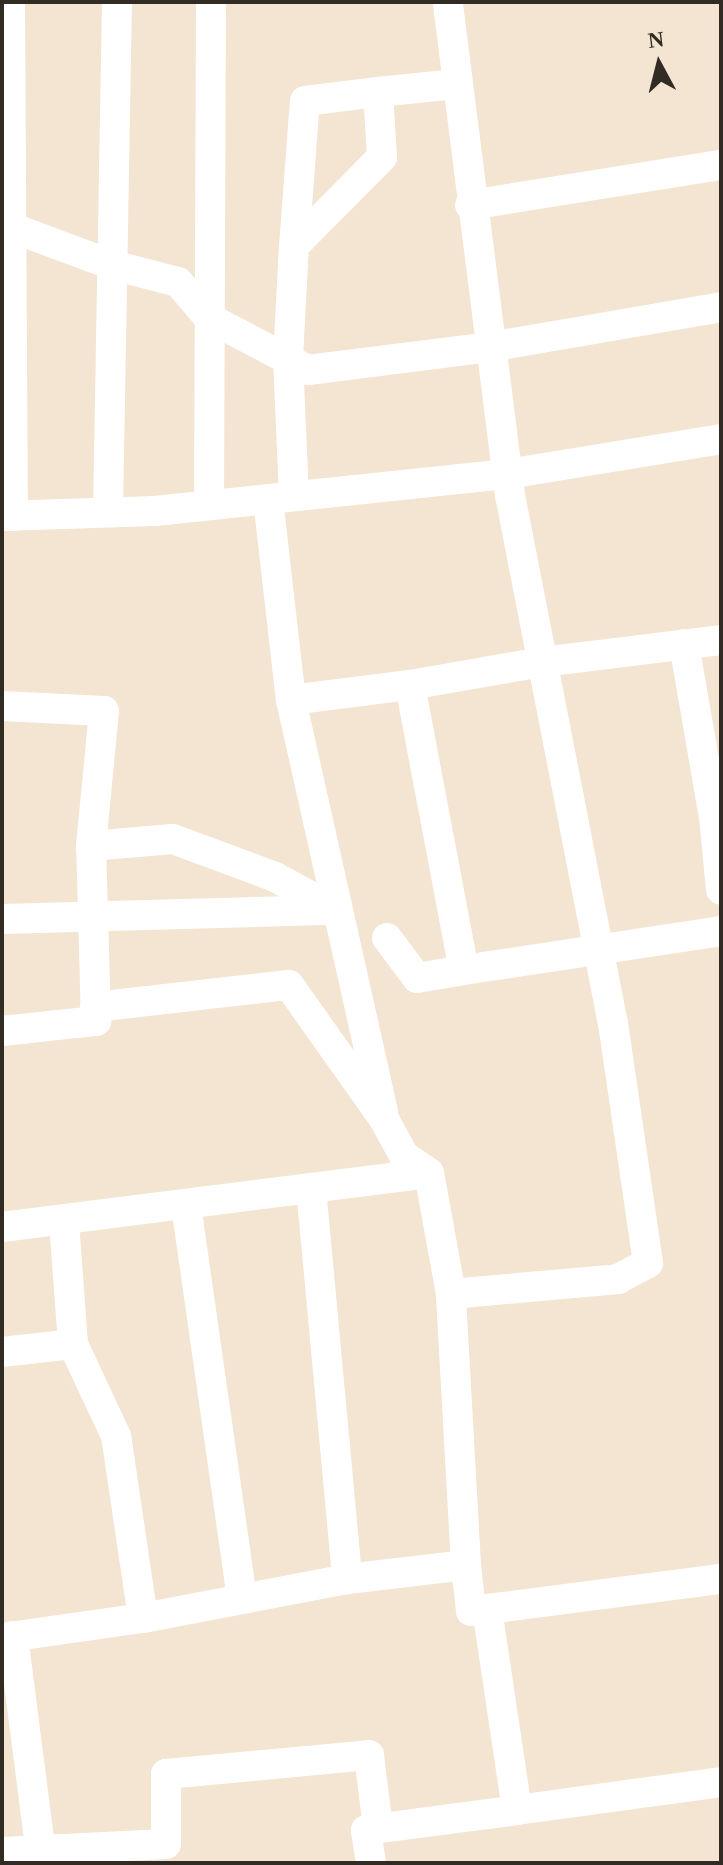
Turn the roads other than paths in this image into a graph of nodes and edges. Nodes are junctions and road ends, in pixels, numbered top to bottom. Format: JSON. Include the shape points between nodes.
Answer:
{"nodes":[{"id":1,"x":10,"y":2,"type":"edge"},
{"id":2,"x":117,"y":2,"type":"edge"},
{"id":3,"x":211,"y":2,"type":"edge"},
{"id":4,"x":448,"y":2,"type":"edge"},
{"id":5,"x":457,"y":84,"type":"junction"},
{"id":6,"x":378,"y":92,"type":"junction"},
{"id":7,"x":721,"y":165,"type":"edge"},
{"id":8,"x":470,"y":205,"type":"junction"},
{"id":9,"x":7,"y":228,"type":"edge"},
{"id":10,"x":294,"y":246,"type":"junction"},
{"id":11,"x":112,"y":265,"type":"junction"},
{"id":12,"x":721,"y":307,"type":"edge"},
{"id":13,"x":209,"y":318,"type":"junction"},
{"id":14,"x":490,"y":347,"type":"junction"},
{"id":15,"x":288,"y":359,"type":"junction"},
{"id":16,"x":721,"y":439,"type":"edge"},
{"id":17,"x":508,"y":474,"type":"junction"},
{"id":18,"x":281,"y":498,"type":"junction"},
{"id":19,"x":209,"y":505,"type":"junction"},
{"id":20,"x":108,"y":512,"type":"junction"},
{"id":21,"x":8,"y":516,"type":"edge"},
{"id":22,"x":721,"y":640,"type":"edge"},
{"id":23,"x":684,"y":644,"type":"junction"},
{"id":24,"x":542,"y":662,"type":"junction"},
{"id":25,"x":410,"y":685,"type":"junction"},
{"id":26,"x":291,"y":700,"type":"junction"},
{"id":27,"x":2,"y":706,"type":"edge"},
{"id":28,"x":718,"y":817,"type":"edge"},
{"id":29,"x":91,"y":846,"type":"junction"},
{"id":30,"x":721,"y":890,"type":"edge"},
{"id":31,"x":336,"y":910,"type":"junction"},
{"id":32,"x":2,"y":919,"type":"edge"},
{"id":33,"x":90,"y":919,"type":"junction"},
{"id":34,"x":721,"y":931,"type":"edge"},
{"id":35,"x":387,"y":938,"type":"dead end"},
{"id":36,"x":599,"y":953,"type":"junction"},
{"id":37,"x":464,"y":970,"type":"junction"},
{"id":38,"x":95,"y":1007,"type":"junction"},
{"id":39,"x":2,"y":1031,"type":"edge"},
{"id":40,"x":384,"y":1119,"type":"junction"},
{"id":41,"x":429,"y":1173,"type":"junction"},
{"id":42,"x":311,"y":1188,"type":"junction"},
{"id":43,"x":186,"y":1205,"type":"junction"},
{"id":44,"x":64,"y":1222,"type":"junction"},
{"id":45,"x":2,"y":1227,"type":"edge"},
{"id":46,"x":451,"y":1294,"type":"junction"},
{"id":47,"x":73,"y":1344,"type":"junction"},
{"id":48,"x":2,"y":1352,"type":"edge"},
{"id":49,"x":466,"y":1565,"type":"junction"},
{"id":50,"x":347,"y":1579,"type":"junction"},
{"id":51,"x":721,"y":1579,"type":"edge"},
{"id":52,"x":242,"y":1599,"type":"junction"},
{"id":53,"x":487,"y":1609,"type":"junction"},
{"id":54,"x":143,"y":1618,"type":"junction"},
{"id":55,"x":7,"y":1637,"type":"edge"},
{"id":56,"x":721,"y":1782,"type":"edge"},
{"id":57,"x":517,"y":1810,"type":"junction"},
{"id":58,"x":378,"y":1828,"type":"junction"},
{"id":59,"x":2,"y":1852,"type":"edge"},
{"id":60,"x":166,"y":1854,"type":"edge"},
{"id":61,"x":41,"y":1857,"type":"edge"},
{"id":62,"x":371,"y":1863,"type":"edge"}],
"edges":[{"from":1,"to":9,"type":"street"},
{"from":2,"to":11,"type":"street"},
{"from":3,"to":13,"type":"street"},
{"from":4,"to":5,"type":"street"},
{"from":5,"to":6,"type":"street"},
{"from":5,"to":8,"type":"street"},
{"from":6,"to":10,"type":"street","via":[[382,157]]},
{"from":6,"to":10,"type":"street","via":[[305,101]]},
{"from":7,"to":8,"type":"street"},
{"from":8,"to":14,"type":"street"},
{"from":9,"to":11,"type":"street"},
{"from":9,"to":21,"type":"street"},
{"from":10,"to":15,"type":"street"},
{"from":11,"to":13,"type":"street","via":[[178,282]]},
{"from":11,"to":20,"type":"street"},
{"from":12,"to":14,"type":"street"},
{"from":13,"to":15,"type":"street"},
{"from":13,"to":19,"type":"street"},
{"from":14,"to":15,"type":"street","via":[[308,370]]},
{"from":14,"to":17,"type":"street"},
{"from":15,"to":18,"type":"street"},
{"from":16,"to":17,"type":"street"},
{"from":17,"to":18,"type":"street"},
{"from":17,"to":24,"type":"street"},
{"from":18,"to":19,"type":"street"},
{"from":18,"to":26,"type":"street"},
{"from":19,"to":20,"type":"street"},
{"from":20,"to":21,"type":"street"},
{"from":22,"to":23,"type":"street"},
{"from":23,"to":24,"type":"street"},
{"from":23,"to":28,"type":"street"},
{"from":24,"to":25,"type":"street"},
{"from":24,"to":36,"type":"street"},
{"from":25,"to":26,"type":"street"},
{"from":25,"to":37,"type":"street"},
{"from":26,"to":31,"type":"street"},
{"from":27,"to":29,"type":"street","via":[[104,711]]},
{"from":28,"to":30,"type":"street"},
{"from":29,"to":31,"type":"street","via":[[173,839],[275,877]]},
{"from":29,"to":33,"type":"street"},
{"from":31,"to":33,"type":"street","via":[[137,913]]},
{"from":31,"to":40,"type":"street"},
{"from":32,"to":33,"type":"street"},
{"from":33,"to":38,"type":"street"},
{"from":34,"to":36,"type":"street"},
{"from":35,"to":37,"type":"street","via":[[417,978]]},
{"from":36,"to":37,"type":"street"},
{"from":36,"to":46,"type":"street","via":[[648,1263],[618,1279]]},
{"from":38,"to":39,"type":"street","via":[[96,1021]]},
{"from":38,"to":40,"type":"street","via":[[289,985]]},
{"from":40,"to":41,"type":"street","via":[[404,1156]]},
{"from":41,"to":42,"type":"street"},
{"from":41,"to":46,"type":"street"},
{"from":42,"to":43,"type":"street"},
{"from":42,"to":50,"type":"street"},
{"from":43,"to":44,"type":"street"},
{"from":43,"to":52,"type":"street"},
{"from":44,"to":45,"type":"street"},
{"from":44,"to":47,"type":"street"},
{"from":46,"to":49,"type":"street"},
{"from":47,"to":48,"type":"street"},
{"from":47,"to":54,"type":"street","via":[[116,1436]]},
{"from":49,"to":50,"type":"street"},
{"from":49,"to":53,"type":"street","via":[[471,1611]]},
{"from":50,"to":52,"type":"street"},
{"from":51,"to":53,"type":"street"},
{"from":52,"to":54,"type":"street"},
{"from":53,"to":57,"type":"street"},
{"from":54,"to":55,"type":"street"},
{"from":55,"to":61,"type":"street"},
{"from":56,"to":57,"type":"street"},
{"from":57,"to":58,"type":"street"},
{"from":58,"to":60,"type":"street","via":[[369,1755],[166,1774]]},
{"from":58,"to":62,"type":"street","via":[[366,1830]]},
{"from":59,"to":61,"type":"street"},
{"from":60,"to":61,"type":"street"}]}
